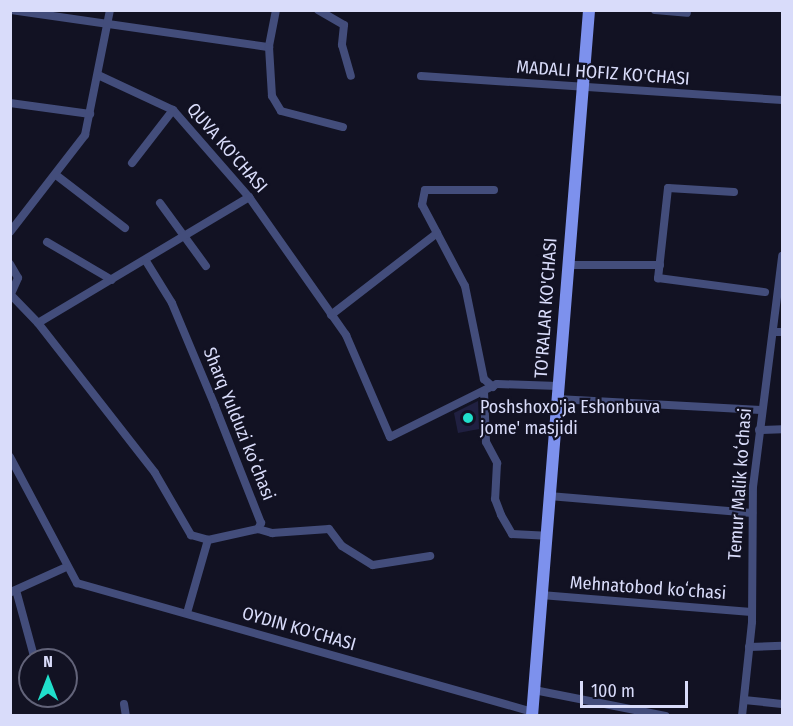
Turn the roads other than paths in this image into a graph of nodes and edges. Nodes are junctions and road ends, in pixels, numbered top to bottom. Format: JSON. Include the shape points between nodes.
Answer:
{"nodes":[{"id":1,"x":11,"y":10,"type":"edge"},
{"id":2,"x":110,"y":10,"type":"edge"},
{"id":3,"x":276,"y":10,"type":"edge"},
{"id":4,"x":318,"y":10,"type":"edge"},
{"id":5,"x":589,"y":10,"type":"edge"},
{"id":6,"x":655,"y":10,"type":"edge"},
{"id":7,"x":687,"y":13,"type":"dead end"},
{"id":8,"x":107,"y":21,"type":"junction"},
{"id":9,"x":269,"y":47,"type":"junction"},
{"id":10,"x":98,"y":75,"type":"junction"},
{"id":11,"x":351,"y":76,"type":"dead end"},
{"id":12,"x":420,"y":76,"type":"dead end"},
{"id":13,"x":581,"y":89,"type":"junction"},
{"id":14,"x":783,"y":100,"type":"edge"},
{"id":15,"x":10,"y":103,"type":"edge"},
{"id":16,"x":173,"y":110,"type":"junction"},
{"id":17,"x":90,"y":114,"type":"junction"},
{"id":18,"x":343,"y":127,"type":"dead end"},
{"id":19,"x":132,"y":163,"type":"dead end"},
{"id":20,"x":56,"y":175,"type":"junction"},
{"id":21,"x":494,"y":190,"type":"dead end"},
{"id":22,"x":734,"y":192,"type":"dead end"},
{"id":23,"x":249,"y":197,"type":"junction"},
{"id":24,"x":160,"y":203,"type":"dead end"},
{"id":25,"x":125,"y":228,"type":"dead end"},
{"id":26,"x":10,"y":232,"type":"edge"},
{"id":27,"x":437,"y":232,"type":"junction"},
{"id":28,"x":188,"y":237,"type":"junction"},
{"id":29,"x":47,"y":242,"type":"dead end"},
{"id":30,"x":783,"y":256,"type":"edge"},
{"id":31,"x":146,"y":261,"type":"junction"},
{"id":32,"x":10,"y":264,"type":"edge"},
{"id":33,"x":567,"y":265,"type":"junction"},
{"id":34,"x":206,"y":266,"type":"dead end"},
{"id":35,"x":660,"y":266,"type":"junction"},
{"id":36,"x":112,"y":280,"type":"junction"},
{"id":37,"x":765,"y":292,"type":"dead end"},
{"id":38,"x":11,"y":296,"type":"edge"},
{"id":39,"x":331,"y":315,"type":"junction"},
{"id":40,"x":38,"y":323,"type":"junction"},
{"id":41,"x":778,"y":332,"type":"edge"},
{"id":42,"x":493,"y":387,"type":"junction"},
{"id":43,"x":484,"y":392,"type":"junction"},
{"id":44,"x":557,"y":392,"type":"junction"},
{"id":45,"x":761,"y":410,"type":"junction"},
{"id":46,"x":783,"y":429,"type":"edge"},
{"id":47,"x":759,"y":430,"type":"junction"},
{"id":48,"x":10,"y":457,"type":"edge"},
{"id":49,"x":549,"y":496,"type":"junction"},
{"id":50,"x":752,"y":513,"type":"junction"},
{"id":51,"x":258,"y":529,"type":"junction"},
{"id":52,"x":546,"y":536,"type":"junction"},
{"id":53,"x":208,"y":540,"type":"junction"},
{"id":54,"x":429,"y":556,"type":"dead end"},
{"id":55,"x":64,"y":568,"type":"junction"},
{"id":56,"x":13,"y":591,"type":"edge"},
{"id":57,"x":541,"y":595,"type":"junction"},
{"id":58,"x":751,"y":612,"type":"junction"},
{"id":59,"x":187,"y":613,"type":"junction"},
{"id":60,"x":783,"y":646,"type":"edge"},
{"id":61,"x":749,"y":647,"type":"junction"},
{"id":62,"x":31,"y":648,"type":"edge"},
{"id":63,"x":534,"y":690,"type":"junction"},
{"id":64,"x":744,"y":700,"type":"junction"},
{"id":65,"x":124,"y":704,"type":"dead end"},
{"id":66,"x":783,"y":704,"type":"edge"},
{"id":67,"x":532,"y":714,"type":"edge"},
{"id":68,"x":126,"y":716,"type":"edge"},
{"id":69,"x":665,"y":716,"type":"edge"},
{"id":70,"x":742,"y":716,"type":"edge"}],
"edges":[{"from":1,"to":8,"type":"street"},
{"from":2,"to":8,"type":"street"},
{"from":3,"to":9,"type":"street"},
{"from":4,"to":11,"type":"street","via":[[344,25],[342,45]]},
{"from":5,"to":13,"type":"street","name":"TO'RALAR KO'CHASI"},
{"from":6,"to":7,"type":"street"},
{"from":8,"to":9,"type":"street"},
{"from":8,"to":10,"type":"street"},
{"from":9,"to":18,"type":"street","via":[[272,96],[281,111]]},
{"from":10,"to":16,"type":"street","name":"QUVA KO'CHASI"},
{"from":10,"to":17,"type":"street"},
{"from":12,"to":13,"type":"street","name":"MADALI HOFIZ KO'CHASI"},
{"from":13,"to":14,"type":"street","name":"MADALI HOFIZ KO'CHASI"},
{"from":13,"to":33,"type":"street","name":"TO'RALAR KO'CHASI"},
{"from":15,"to":17,"type":"street"},
{"from":16,"to":19,"type":"street"},
{"from":16,"to":23,"type":"street","name":"QUVA KO'CHASI"},
{"from":17,"to":20,"type":"street","via":[[80,145]]},
{"from":20,"to":25,"type":"street"},
{"from":20,"to":26,"type":"street"},
{"from":21,"to":27,"type":"street","via":[[424,190],[422,205]]},
{"from":22,"to":35,"type":"street","via":[[668,188]]},
{"from":23,"to":28,"type":"street"},
{"from":23,"to":39,"type":"street","name":"QUVA KO'CHASI"},
{"from":24,"to":28,"type":"street"},
{"from":27,"to":39,"type":"street"},
{"from":27,"to":42,"type":"street","via":[[465,286],[484,379]]},
{"from":28,"to":31,"type":"street"},
{"from":28,"to":34,"type":"street"},
{"from":29,"to":36,"type":"street"},
{"from":30,"to":41,"type":"street","name":"Temur Malik koʻchasi"},
{"from":31,"to":36,"type":"street"},
{"from":31,"to":51,"type":"street","name":"Sharq Yulduzi koʻchasi","via":[[172,303],[261,523]]},
{"from":32,"to":38,"type":"street","via":[[18,278]]},
{"from":33,"to":35,"type":"street"},
{"from":33,"to":44,"type":"street","name":"TO'RALAR KO'CHASI"},
{"from":35,"to":37,"type":"street","via":[[658,278]]},
{"from":36,"to":40,"type":"street"},
{"from":38,"to":40,"type":"street"},
{"from":39,"to":43,"type":"street","name":"QUVA KO'CHASI","via":[[346,335],[390,437]]},
{"from":40,"to":53,"type":"street","via":[[155,473],[191,534]]},
{"from":41,"to":45,"type":"street","name":"Temur Malik koʻchasi"},
{"from":42,"to":43,"type":"street"},
{"from":42,"to":44,"type":"street"},
{"from":43,"to":52,"type":"street","via":[[486,442],[496,463],[495,499],[501,515],[512,534]]},
{"from":44,"to":45,"type":"street"},
{"from":44,"to":49,"type":"street","name":"TO'RALAR KO'CHASI"},
{"from":45,"to":47,"type":"street","name":"Temur Malik koʻchasi"},
{"from":46,"to":47,"type":"street"},
{"from":47,"to":50,"type":"street","name":"Temur Malik koʻchasi"},
{"from":48,"to":55,"type":"street","name":"OYDIN KO'CHASI"},
{"from":49,"to":50,"type":"street"},
{"from":49,"to":52,"type":"street","name":"TO'RALAR KO'CHASI"},
{"from":50,"to":58,"type":"street","name":"Temur Malik koʻchasi"},
{"from":51,"to":53,"type":"street","name":"Sharq Yulduzi koʻchasi"},
{"from":51,"to":54,"type":"street","via":[[272,533],[329,529],[342,546],[373,565]]},
{"from":52,"to":57,"type":"street","name":"TO'RALAR KO'CHASI"},
{"from":53,"to":59,"type":"street"},
{"from":55,"to":56,"type":"street"},
{"from":55,"to":59,"type":"street","name":"OYDIN KO'CHASI","via":[[77,584]]},
{"from":56,"to":62,"type":"street"},
{"from":57,"to":58,"type":"street","name":"Mehnatobod koʻchasi"},
{"from":57,"to":63,"type":"street","name":"TO'RALAR KO'CHASI"},
{"from":58,"to":61,"type":"street","name":"Temur Malik koʻchasi"},
{"from":59,"to":67,"type":"street","name":"OYDIN KO'CHASI"},
{"from":60,"to":61,"type":"street"},
{"from":61,"to":64,"type":"street","name":"Temur Malik koʻchasi"},
{"from":63,"to":67,"type":"street","name":"TO'RALAR KO'CHASI"},
{"from":63,"to":69,"type":"street"},
{"from":64,"to":66,"type":"street"},
{"from":64,"to":70,"type":"street","name":"Temur Malik koʻchasi"},
{"from":65,"to":68,"type":"street"}]}
